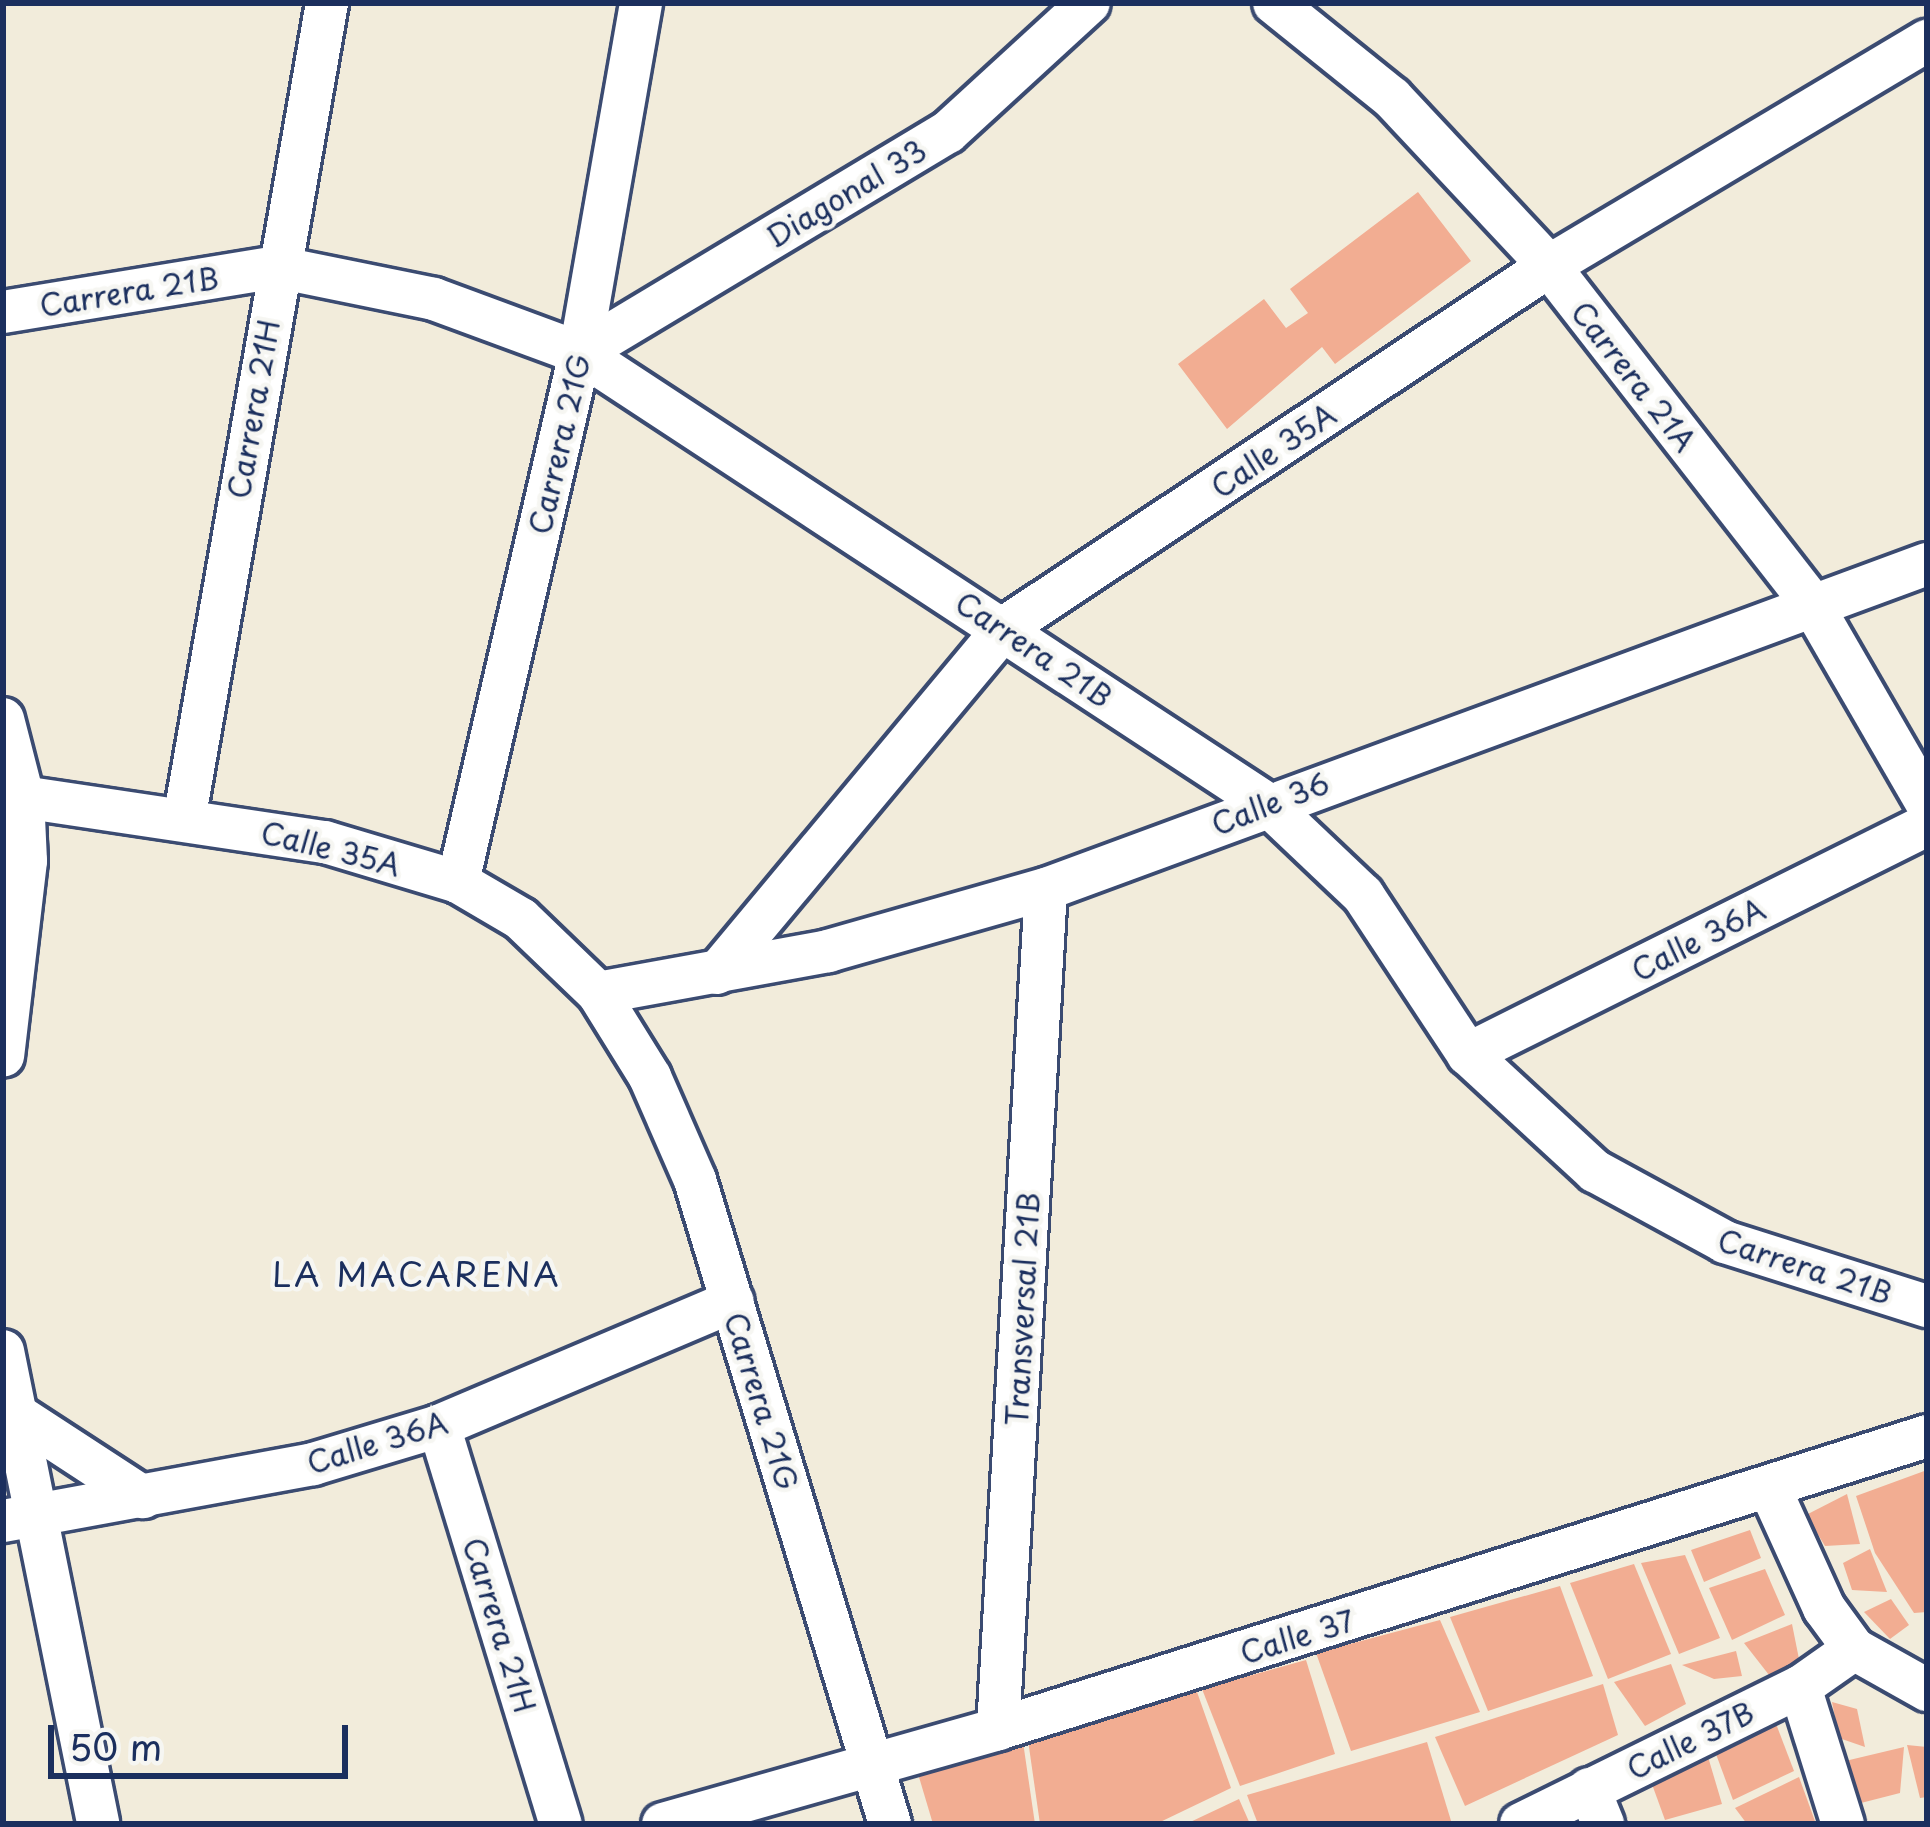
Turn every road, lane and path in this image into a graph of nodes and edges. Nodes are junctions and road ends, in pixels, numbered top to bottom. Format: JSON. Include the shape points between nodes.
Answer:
{"nodes":[{"id":1,"x":327,"y":3,"type":"edge"},
{"id":2,"x":641,"y":3,"type":"edge"},
{"id":3,"x":1089,"y":3,"type":"edge"},
{"id":4,"x":1274,"y":3,"type":"edge"},
{"id":5,"x":1927,"y":41,"type":"edge"},
{"id":6,"x":1549,"y":266,"type":"junction"},
{"id":7,"x":277,"y":267,"type":"junction"},
{"id":8,"x":3,"y":312,"type":"edge"},
{"id":9,"x":580,"y":352,"type":"junction"},
{"id":10,"x":1927,"y":564,"type":"edge"},
{"id":11,"x":1810,"y":601,"type":"junction"},
{"id":12,"x":1004,"y":628,"type":"junction"},
{"id":13,"x":3,"y":719,"type":"edge"},
{"id":14,"x":23,"y":797,"type":"junction"},
{"id":15,"x":1267,"y":804,"type":"junction"},
{"id":16,"x":1927,"y":804,"type":"edge"},
{"id":17,"x":185,"y":815,"type":"junction"},
{"id":18,"x":1927,"y":825,"type":"edge"},
{"id":19,"x":15,"y":862,"type":"edge"},
{"id":20,"x":458,"y":882,"type":"junction"},
{"id":21,"x":1046,"y":889,"type":"junction"},
{"id":22,"x":717,"y":973,"type":"junction"},
{"id":23,"x":598,"y":993,"type":"junction"},
{"id":24,"x":1468,"y":1054,"type":"junction"},
{"id":25,"x":3,"y":1056,"type":"edge"},
{"id":26,"x":733,"y":1301,"type":"junction"},
{"id":27,"x":1927,"y":1306,"type":"edge"},
{"id":28,"x":3,"y":1352,"type":"edge"},
{"id":29,"x":11,"y":1411,"type":"junction"},
{"id":30,"x":440,"y":1426,"type":"junction"},
{"id":31,"x":1927,"y":1436,"type":"edge"},
{"id":32,"x":1770,"y":1489,"type":"junction"},
{"id":33,"x":143,"y":1497,"type":"junction"},
{"id":34,"x":20,"y":1519,"type":"edge"},
{"id":35,"x":1854,"y":1649,"type":"junction"},
{"id":36,"x":1800,"y":1687,"type":"junction"},
{"id":37,"x":1927,"y":1690,"type":"edge"},
{"id":38,"x":998,"y":1729,"type":"junction"},
{"id":39,"x":871,"y":1767,"type":"junction"},
{"id":40,"x":1596,"y":1807,"type":"edge"},
{"id":41,"x":98,"y":1824,"type":"edge"},
{"id":42,"x":561,"y":1824,"type":"edge"},
{"id":43,"x":663,"y":1824,"type":"edge"},
{"id":44,"x":890,"y":1824,"type":"edge"},
{"id":45,"x":1520,"y":1824,"type":"edge"},
{"id":46,"x":1843,"y":1824,"type":"edge"}],
"edges":[{"from":1,"to":7,"type":"street","name":"Carrera 21H"},
{"from":2,"to":9,"type":"street","name":"Carrera 21G"},
{"from":3,"to":9,"type":"street","name":"Diagonal 33","via":[[948,132]]},
{"from":4,"to":6,"type":"street","name":"Carrera 21A","via":[[1392,98]]},
{"from":5,"to":6,"type":"street","name":"Calle 35A"},
{"from":6,"to":11,"type":"street","name":"Carrera 21A"},
{"from":6,"to":12,"type":"street","name":"Calle 35A"},
{"from":7,"to":8,"type":"street","name":"Carrera 21B"},
{"from":7,"to":9,"type":"street","name":"Carrera 21B","via":[[434,299]]},
{"from":7,"to":17,"type":"street","name":"Carrera 21H"},
{"from":9,"to":12,"type":"street","name":"Carrera 21B"},
{"from":9,"to":20,"type":"street","name":"Carrera 21G"},
{"from":10,"to":11,"type":"street","name":"Calle 36"},
{"from":11,"to":15,"type":"street","name":"Calle 36"},
{"from":11,"to":16,"type":"street","name":"Carrera 21A"},
{"from":12,"to":15,"type":"street","name":"Carrera 21B"},
{"from":12,"to":22,"type":"street","name":"Calle 35A"},
{"from":13,"to":14,"type":"street"},
{"from":14,"to":17,"type":"street","name":"Calle 35A"},
{"from":14,"to":19,"type":"street"},
{"from":15,"to":21,"type":"street","name":"Calle 36"},
{"from":15,"to":24,"type":"street","name":"Carrera 21B","via":[[1363,896]]},
{"from":17,"to":20,"type":"street","name":"Calle 35A","via":[[325,842]]},
{"from":18,"to":24,"type":"street","name":"Calle 36A"},
{"from":19,"to":25,"type":"street"},
{"from":20,"to":23,"type":"street","name":"Calle 35A","via":[[521,919]]},
{"from":21,"to":22,"type":"street","name":"Calle 36"},
{"from":21,"to":38,"type":"street","name":"Transversal 21B"},
{"from":22,"to":23,"type":"street","name":"Calle 36"},
{"from":23,"to":26,"type":"street","name":"Carrera 21G","via":[[650,1076],[695,1180]]},
{"from":24,"to":27,"type":"street","name":"Carrera 21B","via":[[1534,1122],[1652,1207],[1725,1242]]},
{"from":26,"to":30,"type":"street","name":"Calle 36A"},
{"from":26,"to":39,"type":"street","name":"Carrera 21G"},
{"from":28,"to":29,"type":"street"},
{"from":29,"to":33,"type":"street"},
{"from":29,"to":34,"type":"street"},
{"from":30,"to":33,"type":"street","name":"Calle 36A","via":[[313,1464]]},
{"from":30,"to":42,"type":"street","name":"Carrera 21H"},
{"from":31,"to":32,"type":"street","name":"Calle 37"},
{"from":32,"to":35,"type":"street","via":[[1824,1608]]},
{"from":32,"to":38,"type":"street","name":"Calle 37"},
{"from":33,"to":34,"type":"street","name":"Calle 36A"},
{"from":34,"to":41,"type":"street"},
{"from":35,"to":36,"type":"street","name":"Calle 37B"},
{"from":35,"to":37,"type":"street"},
{"from":36,"to":40,"type":"street","name":"Calle 37B"},
{"from":36,"to":46,"type":"street"},
{"from":38,"to":39,"type":"street","name":"Calle 37"},
{"from":39,"to":43,"type":"street","name":"Calle 37"},
{"from":39,"to":44,"type":"street","name":"Carrera 21G"},
{"from":40,"to":45,"type":"street","name":"Calle 37B"}]}
